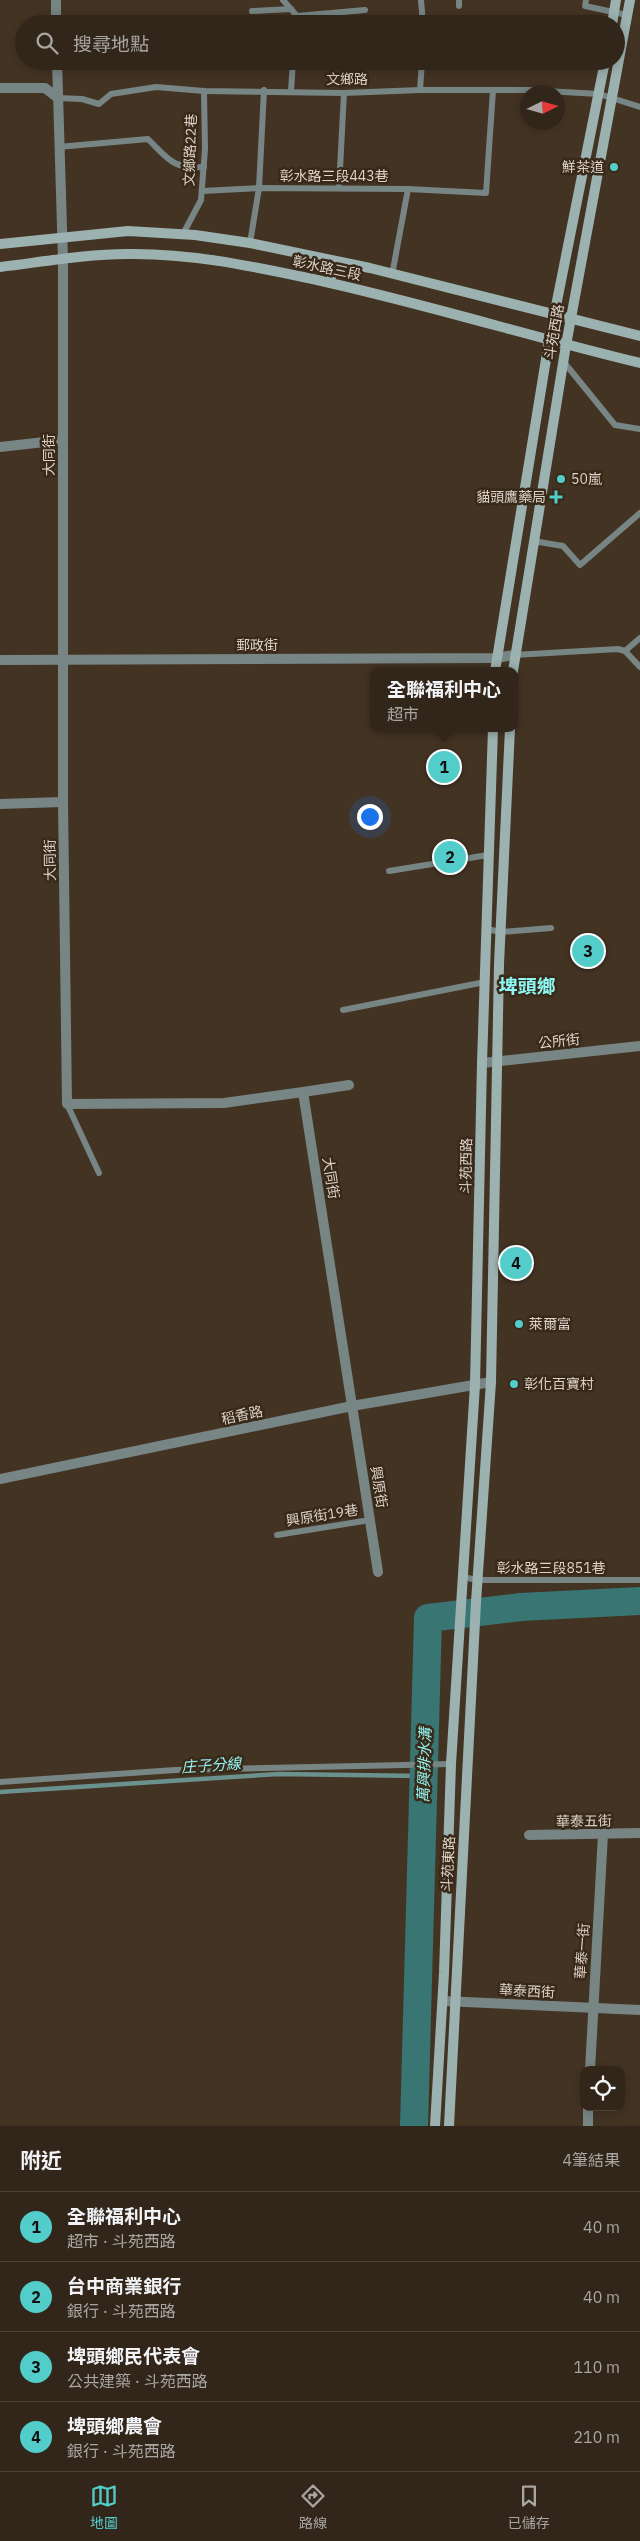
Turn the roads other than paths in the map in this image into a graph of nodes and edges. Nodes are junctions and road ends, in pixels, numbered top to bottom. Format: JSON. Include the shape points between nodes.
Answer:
{"nodes":[{"id":1,"x":56,"y":0,"type":"edge"},
{"id":2,"x":284,"y":0,"type":"edge"},
{"id":3,"x":421,"y":0,"type":"edge"},
{"id":4,"x":586,"y":0,"type":"edge"},
{"id":5,"x":616,"y":0,"type":"edge"},
{"id":6,"x":630,"y":0,"type":"edge"},
{"id":7,"x":291,"y":10,"type":"junction"},
{"id":8,"x":365,"y":10,"type":"dead end"},
{"id":9,"x":252,"y":11,"type":"dead end"},
{"id":10,"x":56,"y":15,"type":"edge"},
{"id":11,"x":295,"y":15,"type":"edge"},
{"id":12,"x":308,"y":15,"type":"edge"},
{"id":13,"x":422,"y":15,"type":"edge"},
{"id":14,"x":606,"y":15,"type":"edge"},
{"id":15,"x":614,"y":15,"type":"edge"},
{"id":16,"x":627,"y":15,"type":"joint"},
{"id":17,"x":625,"y":25,"type":"edge"},
{"id":18,"x":57,"y":70,"type":"edge"},
{"id":19,"x":292,"y":70,"type":"edge"},
{"id":20,"x":421,"y":70,"type":"edge"},
{"id":21,"x":603,"y":70,"type":"edge"},
{"id":22,"x":616,"y":70,"type":"edge"},
{"id":23,"x":0,"y":88,"type":"edge"},
{"id":24,"x":264,"y":90,"type":"junction"},
{"id":25,"x":420,"y":90,"type":"junction"},
{"id":26,"x":493,"y":90,"type":"junction"},
{"id":27,"x":204,"y":91,"type":"junction"},
{"id":28,"x":291,"y":91,"type":"junction"},
{"id":29,"x":344,"y":93,"type":"junction"},
{"id":30,"x":599,"y":94,"type":"junction"},
{"id":31,"x":610,"y":97,"type":"junction"},
{"id":32,"x":58,"y":98,"type":"junction"},
{"id":33,"x":640,"y":107,"type":"edge"},
{"id":34,"x":58,"y":147,"type":"junction"},
{"id":35,"x":204,"y":166,"type":"junction"},
{"id":36,"x":260,"y":188,"type":"junction"},
{"id":37,"x":339,"y":188,"type":"junction"},
{"id":38,"x":408,"y":189,"type":"junction"},
{"id":39,"x":202,"y":191,"type":"junction"},
{"id":40,"x":182,"y":234,"type":"junction"},
{"id":41,"x":61,"y":237,"type":"junction"},
{"id":42,"x":250,"y":242,"type":"junction"},
{"id":43,"x":0,"y":244,"type":"edge"},
{"id":44,"x":63,"y":260,"type":"junction"},
{"id":45,"x":334,"y":261,"type":"junction"},
{"id":46,"x":0,"y":267,"type":"edge"},
{"id":47,"x":392,"y":276,"type":"junction"},
{"id":48,"x":330,"y":283,"type":"junction"},
{"id":49,"x":555,"y":316,"type":"junction"},
{"id":50,"x":571,"y":320,"type":"junction"},
{"id":51,"x":640,"y":336,"type":"edge"},
{"id":52,"x":549,"y":341,"type":"junction"},
{"id":53,"x":566,"y":346,"type":"junction"},
{"id":54,"x":563,"y":361,"type":"junction"},
{"id":55,"x":640,"y":363,"type":"edge"},
{"id":56,"x":640,"y":429,"type":"edge"},
{"id":57,"x":62,"y":440,"type":"junction"},
{"id":58,"x":0,"y":447,"type":"edge"},
{"id":59,"x":640,"y":513,"type":"edge"},
{"id":60,"x":533,"y":541,"type":"junction"},
{"id":61,"x":640,"y":638,"type":"edge"},
{"id":62,"x":625,"y":651,"type":"junction"},
{"id":63,"x":514,"y":655,"type":"junction"},
{"id":64,"x":496,"y":658,"type":"junction"},
{"id":65,"x":0,"y":660,"type":"edge"},
{"id":66,"x":64,"y":660,"type":"junction"},
{"id":67,"x":495,"y":667,"type":"edge"},
{"id":68,"x":513,"y":667,"type":"edge"},
{"id":69,"x":640,"y":667,"type":"edge"},
{"id":70,"x":493,"y":732,"type":"edge"},
{"id":71,"x":510,"y":732,"type":"edge"},
{"id":72,"x":63,"y":802,"type":"junction"},
{"id":73,"x":0,"y":804,"type":"edge"},
{"id":74,"x":488,"y":855,"type":"junction"},
{"id":75,"x":389,"y":871,"type":"dead end"},
{"id":76,"x":551,"y":928,"type":"dead end"},
{"id":77,"x":486,"y":929,"type":"junction"},
{"id":78,"x":501,"y":932,"type":"junction"},
{"id":79,"x":485,"y":982,"type":"junction"},
{"id":80,"x":343,"y":1010,"type":"dead end"},
{"id":81,"x":640,"y":1046,"type":"edge"},
{"id":82,"x":498,"y":1061,"type":"junction"},
{"id":83,"x":482,"y":1063,"type":"junction"},
{"id":84,"x":349,"y":1085,"type":"dead end"},
{"id":85,"x":303,"y":1092,"type":"junction"},
{"id":86,"x":67,"y":1104,"type":"junction"},
{"id":87,"x":99,"y":1173,"type":"dead end"},
{"id":88,"x":491,"y":1382,"type":"junction"},
{"id":89,"x":475,"y":1385,"type":"junction"},
{"id":90,"x":352,"y":1406,"type":"junction"},
{"id":91,"x":0,"y":1479,"type":"edge"},
{"id":92,"x":370,"y":1520,"type":"junction"},
{"id":93,"x":277,"y":1535,"type":"dead end"},
{"id":94,"x":378,"y":1572,"type":"dead end"},
{"id":95,"x":463,"y":1578,"type":"junction"},
{"id":96,"x":478,"y":1580,"type":"junction"},
{"id":97,"x":640,"y":1580,"type":"edge"},
{"id":98,"x":461,"y":1605,"type":"joint"},
{"id":99,"x":451,"y":1764,"type":"junction"},
{"id":100,"x":0,"y":1782,"type":"edge"},
{"id":101,"x":640,"y":1833,"type":"edge"},
{"id":102,"x":603,"y":1834,"type":"junction"},
{"id":103,"x":529,"y":1835,"type":"dead end"},
{"id":104,"x":443,"y":2001,"type":"junction"},
{"id":105,"x":456,"y":2001,"type":"junction"},
{"id":106,"x":592,"y":2008,"type":"junction"},
{"id":107,"x":640,"y":2010,"type":"edge"},
{"id":108,"x":590,"y":2066,"type":"edge"},
{"id":109,"x":588,"y":2111,"type":"edge"},
{"id":110,"x":435,"y":2126,"type":"edge"},
{"id":111,"x":449,"y":2126,"type":"edge"},
{"id":112,"x":588,"y":2126,"type":"edge"}],
"edges":[{"from":1,"to":10,"type":"street"},
{"from":2,"to":7,"type":"lane"},
{"from":3,"to":13,"type":"lane"},
{"from":4,"to":14,"type":"lane","via":[[585,6]]},
{"from":5,"to":15,"type":"main road"},
{"from":6,"to":16,"type":"main road","name":"斗苑西路"},
{"from":7,"to":9,"type":"lane"},
{"from":7,"to":11,"type":"lane"},
{"from":8,"to":12,"type":"lane"},
{"from":16,"to":17,"type":"main road","name":"斗苑西路"},
{"from":18,"to":32,"type":"street","name":"大同街"},
{"from":19,"to":28,"type":"lane"},
{"from":20,"to":25,"type":"lane"},
{"from":21,"to":30,"type":"main road","name":"斗苑西路"},
{"from":22,"to":31,"type":"main road","name":"斗苑西路"},
{"from":23,"to":32,"type":"street","via":[[46,88]]},
{"from":24,"to":27,"type":"lane","name":"文鄉路"},
{"from":24,"to":28,"type":"lane","name":"文鄉路"},
{"from":24,"to":36,"type":"lane","name":"彰水路三段443巷"},
{"from":25,"to":26,"type":"lane","name":"文鄉路"},
{"from":25,"to":29,"type":"lane","name":"文鄉路"},
{"from":26,"to":30,"type":"lane","name":"文鄉路"},
{"from":26,"to":38,"type":"lane","name":"彰水路三段443巷","via":[[486,193]]},
{"from":27,"to":32,"type":"lane","name":"文鄉路","via":[[156,87],[110,94],[99,104]]},
{"from":27,"to":35,"type":"lane","name":"文鄉路22巷"},
{"from":28,"to":29,"type":"lane","name":"文鄉路"},
{"from":29,"to":37,"type":"lane"},
{"from":30,"to":31,"type":"lane","name":"文鄉路"},
{"from":30,"to":49,"type":"main road","name":"斗苑西路"},
{"from":31,"to":33,"type":"lane","name":"文鄉路"},
{"from":31,"to":50,"type":"main road","name":"斗苑西路"},
{"from":32,"to":34,"type":"street","name":"大同街"},
{"from":34,"to":35,"type":"lane","via":[[148,139],[173,164],[186,168]]},
{"from":34,"to":41,"type":"street","name":"大同街"},
{"from":35,"to":39,"type":"lane","name":"文鄉路22巷"},
{"from":36,"to":37,"type":"lane","name":"彰水路三段443巷"},
{"from":36,"to":39,"type":"lane","name":"彰水路三段443巷"},
{"from":36,"to":42,"type":"lane","name":"彰水路三段443巷"},
{"from":37,"to":38,"type":"lane","name":"彰水路三段443巷"},
{"from":38,"to":47,"type":"lane"},
{"from":39,"to":40,"type":"lane","name":"文鄉路22巷","via":[[201,200]]},
{"from":40,"to":41,"type":"main road","name":"彰水路三段","via":[[128,231]]},
{"from":40,"to":42,"type":"main road","name":"彰水路三段"},
{"from":41,"to":43,"type":"main road","name":"彰水路三段"},
{"from":41,"to":44,"type":"street","name":"大同街"},
{"from":42,"to":45,"type":"main road","name":"彰水路三段"},
{"from":44,"to":46,"type":"main road","name":"彰水路三段"},
{"from":44,"to":48,"type":"main road","name":"彰水路三段","via":[[127,254],[193,258],[246,265]]},
{"from":44,"to":57,"type":"street","name":"大同街"},
{"from":45,"to":47,"type":"main road","name":"彰水路三段"},
{"from":45,"to":48,"type":"main road"},
{"from":47,"to":49,"type":"main road","name":"彰水路三段"},
{"from":48,"to":52,"type":"main road","name":"彰水路三段"},
{"from":49,"to":50,"type":"main road","name":"彰水路三段"},
{"from":49,"to":52,"type":"main road","name":"斗苑西路"},
{"from":50,"to":51,"type":"main road","name":"彰水路三段"},
{"from":50,"to":53,"type":"main road","name":"斗苑西路"},
{"from":52,"to":53,"type":"main road","name":"彰水路三段"},
{"from":52,"to":64,"type":"main road","name":"斗苑西路"},
{"from":53,"to":54,"type":"main road","name":"斗苑西路"},
{"from":53,"to":55,"type":"main road","name":"彰水路三段"},
{"from":54,"to":56,"type":"lane","via":[[615,425]]},
{"from":54,"to":60,"type":"main road","name":"斗苑西路"},
{"from":57,"to":58,"type":"street"},
{"from":57,"to":66,"type":"street","name":"大同街"},
{"from":59,"to":60,"type":"lane","via":[[580,565],[563,546]]},
{"from":60,"to":63,"type":"main road","name":"斗苑西路"},
{"from":61,"to":62,"type":"lane"},
{"from":62,"to":63,"type":"lane"},
{"from":62,"to":69,"type":"lane"},
{"from":63,"to":64,"type":"street","name":"郵政街"},
{"from":63,"to":68,"type":"main road","name":"斗苑西路"},
{"from":64,"to":66,"type":"street","name":"郵政街"},
{"from":64,"to":67,"type":"main road","name":"斗苑西路"},
{"from":65,"to":66,"type":"street","name":"郵政街"},
{"from":66,"to":72,"type":"street","name":"大同街"},
{"from":70,"to":74,"type":"main road","name":"斗苑西路"},
{"from":71,"to":78,"type":"main road"},
{"from":72,"to":73,"type":"street"},
{"from":72,"to":86,"type":"street","name":"大同街"},
{"from":74,"to":75,"type":"lane"},
{"from":74,"to":77,"type":"main road","name":"斗苑西路"},
{"from":76,"to":78,"type":"lane"},
{"from":77,"to":78,"type":"lane"},
{"from":77,"to":79,"type":"main road","name":"斗苑西路"},
{"from":78,"to":82,"type":"main road"},
{"from":79,"to":80,"type":"lane"},
{"from":79,"to":83,"type":"main road","name":"斗苑西路"},
{"from":81,"to":82,"type":"street","name":"公所街"},
{"from":82,"to":83,"type":"street","name":"公所街"},
{"from":82,"to":88,"type":"main road"},
{"from":83,"to":89,"type":"main road","name":"斗苑西路"},
{"from":84,"to":85,"type":"street"},
{"from":85,"to":86,"type":"street","via":[[224,1103]]},
{"from":85,"to":90,"type":"street","name":"大同街"},
{"from":86,"to":87,"type":"lane"},
{"from":88,"to":89,"type":"street","name":"稻香路"},
{"from":88,"to":96,"type":"main road"},
{"from":89,"to":90,"type":"street","name":"稻香路"},
{"from":89,"to":95,"type":"main road","name":"斗苑西路"},
{"from":90,"to":91,"type":"street","name":"稻香路"},
{"from":90,"to":92,"type":"street","name":"興原街"},
{"from":92,"to":93,"type":"lane","name":"興原街19巷"},
{"from":92,"to":94,"type":"street","name":"興原街"},
{"from":95,"to":96,"type":"lane","name":"彰水路三段851巷"},
{"from":95,"to":98,"type":"main road","name":"斗苑西路"},
{"from":96,"to":97,"type":"lane","name":"彰水路三段851巷"},
{"from":96,"to":105,"type":"main road","name":"斗苑東路"},
{"from":98,"to":99,"type":"main road","name":"斗苑東路"},
{"from":99,"to":100,"type":"lane","via":[[175,1770]]},
{"from":99,"to":104,"type":"main road","name":"斗苑東路"},
{"from":101,"to":102,"type":"street","name":"華泰五街"},
{"from":102,"to":103,"type":"street","name":"華泰五街"},
{"from":102,"to":106,"type":"street","name":"華泰一街"},
{"from":104,"to":105,"type":"street","name":"華泰西街"},
{"from":104,"to":110,"type":"main road","name":"斗苑東路"},
{"from":105,"to":106,"type":"street","name":"華泰西街"},
{"from":105,"to":111,"type":"main road","name":"斗苑東路"},
{"from":106,"to":107,"type":"street","name":"華泰西街"},
{"from":106,"to":108,"type":"street","name":"華泰一街"},
{"from":109,"to":112,"type":"street"}]}
